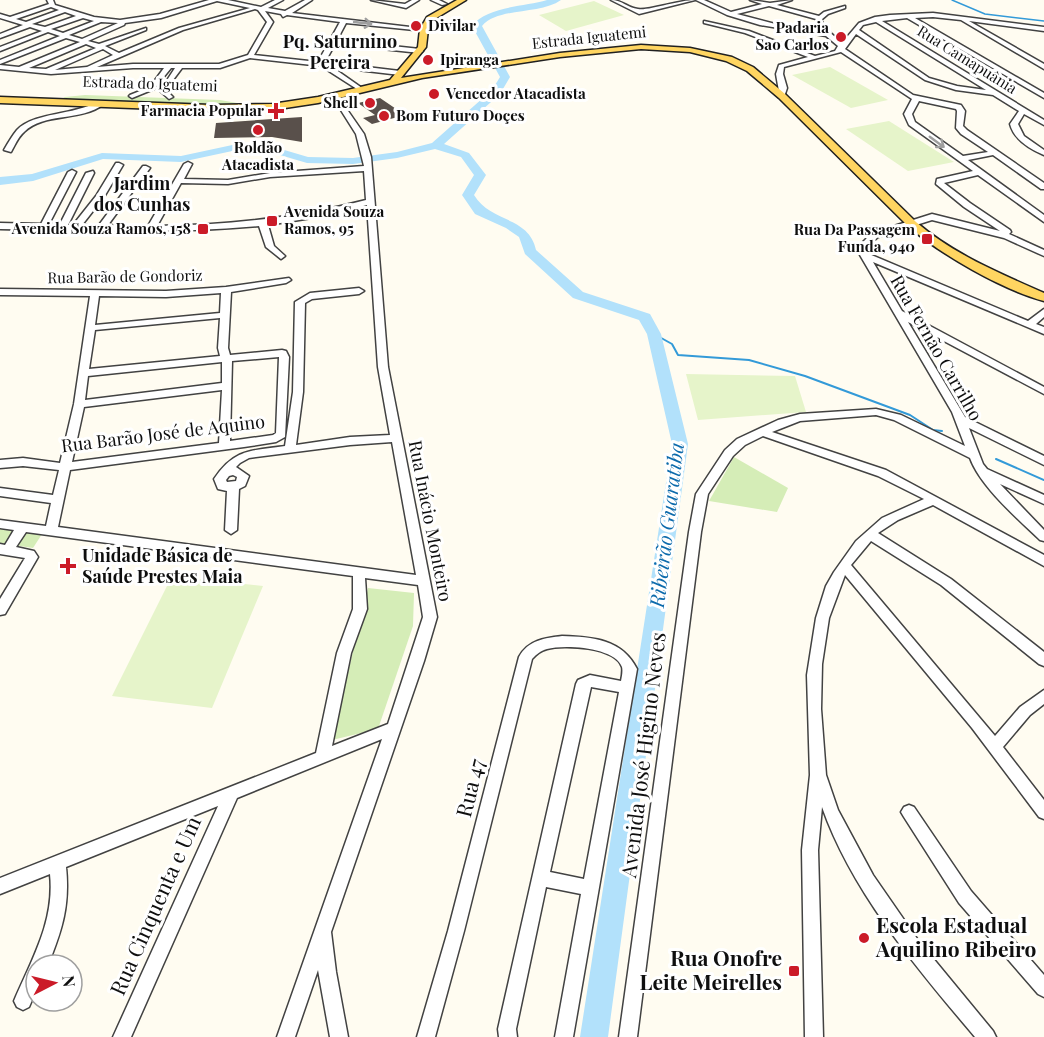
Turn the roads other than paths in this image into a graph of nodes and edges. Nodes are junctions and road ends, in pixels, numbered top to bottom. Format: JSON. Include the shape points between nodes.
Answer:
{"nodes":[{"id":1,"x":220,"y":0,"type":"edge"},
{"id":2,"x":250,"y":0,"type":"edge"},
{"id":3,"x":280,"y":0,"type":"edge"},
{"id":4,"x":308,"y":0,"type":"edge"},
{"id":5,"x":374,"y":0,"type":"edge"},
{"id":6,"x":416,"y":0,"type":"edge"},
{"id":7,"x":435,"y":0,"type":"edge"},
{"id":8,"x":462,"y":0,"type":"edge"},
{"id":9,"x":614,"y":0,"type":"edge"},
{"id":10,"x":692,"y":0,"type":"edge"},
{"id":11,"x":699,"y":0,"type":"edge"},
{"id":12,"x":753,"y":0,"type":"edge"},
{"id":13,"x":789,"y":0,"type":"edge"},
{"id":14,"x":50,"y":2,"type":"edge"},
{"id":15,"x":833,"y":3,"type":"dead end"},
{"id":16,"x":444,"y":4,"type":"dead end"},
{"id":17,"x":767,"y":4,"type":"junction"},
{"id":18,"x":240,"y":5,"type":"junction"},
{"id":19,"x":183,"y":9,"type":"junction"},
{"id":20,"x":258,"y":9,"type":"junction"},
{"id":21,"x":65,"y":10,"type":"junction"},
{"id":22,"x":191,"y":13,"type":"dead end"},
{"id":23,"x":732,"y":13,"type":"junction"},
{"id":24,"x":284,"y":14,"type":"junction"},
{"id":25,"x":84,"y":15,"type":"junction"},
{"id":26,"x":157,"y":15,"type":"junction"},
{"id":27,"x":908,"y":15,"type":"junction"},
{"id":28,"x":0,"y":16,"type":"edge"},
{"id":29,"x":198,"y":17,"type":"dead end"},
{"id":30,"x":305,"y":17,"type":"junction"},
{"id":31,"x":819,"y":18,"type":"junction"},
{"id":32,"x":959,"y":18,"type":"junction"},
{"id":33,"x":10,"y":19,"type":"junction"},
{"id":34,"x":875,"y":19,"type":"junction"},
{"id":35,"x":101,"y":20,"type":"junction"},
{"id":36,"x":165,"y":20,"type":"dead end"},
{"id":37,"x":130,"y":21,"type":"junction"},
{"id":38,"x":344,"y":21,"type":"junction"},
{"id":39,"x":206,"y":22,"type":"junction"},
{"id":40,"x":706,"y":22,"type":"dead end"},
{"id":41,"x":28,"y":24,"type":"junction"},
{"id":42,"x":173,"y":24,"type":"dead end"},
{"id":43,"x":1026,"y":27,"type":"junction"},
{"id":44,"x":144,"y":28,"type":"junction"},
{"id":45,"x":181,"y":29,"type":"junction"},
{"id":46,"x":424,"y":29,"type":"junction"},
{"id":47,"x":1044,"y":29,"type":"edge"},
{"id":48,"x":47,"y":30,"type":"junction"},
{"id":49,"x":267,"y":30,"type":"junction"},
{"id":50,"x":854,"y":30,"type":"junction"},
{"id":51,"x":829,"y":34,"type":"junction"},
{"id":52,"x":64,"y":35,"type":"junction"},
{"id":53,"x":0,"y":36,"type":"edge"},
{"id":54,"x":1044,"y":36,"type":"edge"},
{"id":55,"x":160,"y":37,"type":"junction"},
{"id":56,"x":83,"y":41,"type":"junction"},
{"id":57,"x":334,"y":42,"type":"junction"},
{"id":58,"x":101,"y":47,"type":"junction"},
{"id":59,"x":842,"y":48,"type":"junction"},
{"id":60,"x":0,"y":49,"type":"edge"},
{"id":61,"x":420,"y":51,"type":"junction"},
{"id":62,"x":117,"y":55,"type":"junction"},
{"id":63,"x":250,"y":56,"type":"junction"},
{"id":64,"x":814,"y":57,"type":"junction"},
{"id":65,"x":0,"y":62,"type":"edge"},
{"id":66,"x":321,"y":63,"type":"junction"},
{"id":67,"x":133,"y":66,"type":"junction"},
{"id":68,"x":0,"y":67,"type":"edge"},
{"id":69,"x":1044,"y":67,"type":"edge"},
{"id":70,"x":168,"y":68,"type":"junction"},
{"id":71,"x":179,"y":68,"type":"junction"},
{"id":72,"x":19,"y":69,"type":"junction"},
{"id":73,"x":81,"y":71,"type":"junction"},
{"id":74,"x":42,"y":72,"type":"junction"},
{"id":75,"x":400,"y":74,"type":"junction"},
{"id":76,"x":422,"y":75,"type":"junction"},
{"id":77,"x":152,"y":88,"type":"junction"},
{"id":78,"x":164,"y":88,"type":"junction"},
{"id":79,"x":360,"y":89,"type":"junction"},
{"id":80,"x":995,"y":94,"type":"junction"},
{"id":81,"x":132,"y":96,"type":"junction"},
{"id":82,"x":334,"y":96,"type":"junction"},
{"id":83,"x":782,"y":96,"type":"junction"},
{"id":84,"x":1044,"y":96,"type":"edge"},
{"id":85,"x":169,"y":97,"type":"junction"},
{"id":86,"x":916,"y":99,"type":"junction"},
{"id":87,"x":0,"y":100,"type":"edge"},
{"id":88,"x":62,"y":100,"type":"junction"},
{"id":89,"x":318,"y":100,"type":"junction"},
{"id":90,"x":100,"y":104,"type":"junction"},
{"id":91,"x":240,"y":105,"type":"junction"},
{"id":92,"x":341,"y":105,"type":"junction"},
{"id":93,"x":1023,"y":110,"type":"junction"},
{"id":94,"x":1044,"y":123,"type":"edge"},
{"id":95,"x":8,"y":150,"type":"dead end"},
{"id":96,"x":993,"y":153,"type":"junction"},
{"id":97,"x":1044,"y":153,"type":"edge"},
{"id":98,"x":960,"y":159,"type":"junction"},
{"id":99,"x":367,"y":162,"type":"junction"},
{"id":100,"x":188,"y":164,"type":"dead end"},
{"id":101,"x":119,"y":165,"type":"dead end"},
{"id":102,"x":146,"y":168,"type":"dead end"},
{"id":103,"x":72,"y":172,"type":"dead end"},
{"id":104,"x":90,"y":173,"type":"dead end"},
{"id":105,"x":977,"y":173,"type":"junction"},
{"id":106,"x":178,"y":182,"type":"junction"},
{"id":107,"x":1044,"y":187,"type":"edge"},
{"id":108,"x":369,"y":202,"type":"junction"},
{"id":109,"x":1044,"y":219,"type":"edge"},
{"id":110,"x":911,"y":221,"type":"junction"},
{"id":111,"x":262,"y":223,"type":"junction"},
{"id":112,"x":0,"y":226,"type":"edge"},
{"id":113,"x":44,"y":226,"type":"junction"},
{"id":114,"x":63,"y":226,"type":"junction"},
{"id":115,"x":76,"y":227,"type":"junction"},
{"id":116,"x":102,"y":227,"type":"junction"},
{"id":117,"x":152,"y":227,"type":"junction"},
{"id":118,"x":1020,"y":241,"type":"junction"},
{"id":119,"x":1044,"y":253,"type":"edge"},
{"id":120,"x":864,"y":255,"type":"junction"},
{"id":121,"x":281,"y":256,"type":"dead end"},
{"id":122,"x":286,"y":280,"type":"dead end"},
{"id":123,"x":226,"y":290,"type":"junction"},
{"id":124,"x":359,"y":291,"type":"dead end"},
{"id":125,"x":0,"y":292,"type":"edge"},
{"id":126,"x":1044,"y":292,"type":"edge"},
{"id":127,"x":95,"y":294,"type":"junction"},
{"id":128,"x":1044,"y":297,"type":"edge"},
{"id":129,"x":1044,"y":312,"type":"edge"},
{"id":130,"x":900,"y":314,"type":"junction"},
{"id":131,"x":225,"y":315,"type":"junction"},
{"id":132,"x":1029,"y":325,"type":"junction"},
{"id":133,"x":90,"y":328,"type":"junction"},
{"id":134,"x":1044,"y":331,"type":"edge"},
{"id":135,"x":225,"y":359,"type":"junction"},
{"id":136,"x":84,"y":373,"type":"junction"},
{"id":137,"x":227,"y":386,"type":"junction"},
{"id":138,"x":1044,"y":390,"type":"edge"},
{"id":139,"x":79,"y":404,"type":"junction"},
{"id":140,"x":963,"y":426,"type":"junction"},
{"id":141,"x":761,"y":432,"type":"junction"},
{"id":142,"x":394,"y":435,"type":"junction"},
{"id":143,"x":939,"y":438,"type":"junction"},
{"id":144,"x":224,"y":446,"type":"junction"},
{"id":145,"x":290,"y":448,"type":"junction"},
{"id":146,"x":974,"y":455,"type":"junction"},
{"id":147,"x":1044,"y":461,"type":"edge"},
{"id":148,"x":0,"y":464,"type":"edge"},
{"id":149,"x":63,"y":467,"type":"junction"},
{"id":150,"x":984,"y":472,"type":"junction"},
{"id":151,"x":0,"y":492,"type":"edge"},
{"id":152,"x":57,"y":500,"type":"junction"},
{"id":153,"x":933,"y":500,"type":"junction"},
{"id":154,"x":1044,"y":500,"type":"edge"},
{"id":155,"x":0,"y":524,"type":"edge"},
{"id":156,"x":23,"y":527,"type":"junction"},
{"id":157,"x":231,"y":530,"type":"dead end"},
{"id":158,"x":51,"y":531,"type":"junction"},
{"id":159,"x":870,"y":534,"type":"junction"},
{"id":160,"x":1044,"y":537,"type":"edge"},
{"id":161,"x":4,"y":550,"type":"edge"},
{"id":162,"x":1044,"y":561,"type":"edge"},
{"id":163,"x":845,"y":566,"type":"junction"},
{"id":164,"x":359,"y":574,"type":"junction"},
{"id":165,"x":423,"y":581,"type":"junction"},
{"id":166,"x":0,"y":610,"type":"edge"},
{"id":167,"x":1044,"y":660,"type":"edge"},
{"id":168,"x":627,"y":661,"type":"joint"},
{"id":169,"x":627,"y":688,"type":"junction"},
{"id":170,"x":1044,"y":696,"type":"edge"},
{"id":171,"x":394,"y":728,"type":"junction"},
{"id":172,"x":994,"y":747,"type":"junction"},
{"id":173,"x":322,"y":758,"type":"junction"},
{"id":174,"x":818,"y":773,"type":"junction"},
{"id":175,"x":231,"y":794,"type":"junction"},
{"id":176,"x":909,"y":812,"type":"dead end"},
{"id":177,"x":1044,"y":812,"type":"edge"},
{"id":178,"x":57,"y":863,"type":"junction"},
{"id":179,"x":541,"y":878,"type":"junction"},
{"id":180,"x":0,"y":886,"type":"edge"},
{"id":181,"x":591,"y":888,"type":"junction"},
{"id":182,"x":323,"y":929,"type":"junction"},
{"id":183,"x":44,"y":953,"type":"edge"},
{"id":184,"x":1044,"y":988,"type":"edge"},
{"id":185,"x":122,"y":1037,"type":"edge"},
{"id":186,"x":286,"y":1037,"type":"edge"},
{"id":187,"x":339,"y":1037,"type":"edge"},
{"id":188,"x":426,"y":1037,"type":"edge"},
{"id":189,"x":508,"y":1037,"type":"edge"},
{"id":190,"x":564,"y":1037,"type":"edge"},
{"id":191,"x":628,"y":1037,"type":"edge"},
{"id":192,"x":814,"y":1037,"type":"edge"},
{"id":193,"x":987,"y":1037,"type":"edge"}],
"edges":[{"from":1,"to":18,"type":"street"},
{"from":1,"to":19,"type":"street"},
{"from":2,"to":18,"type":"street"},
{"from":3,"to":20,"type":"street"},
{"from":4,"to":24,"type":"street"},
{"from":4,"to":30,"type":"street"},
{"from":5,"to":6,"type":"street","via":[[406,6]]},
{"from":7,"to":16,"type":"street"},
{"from":8,"to":46,"type":"main road","via":[[434,15]]},
{"from":9,"to":10,"type":"street","via":[[639,11]]},
{"from":11,"to":23,"type":"street"},
{"from":12,"to":17,"type":"street"},
{"from":13,"to":17,"type":"street"},
{"from":14,"to":21,"type":"street"},
{"from":14,"to":33,"type":"street"},
{"from":15,"to":31,"type":"street","via":[[843,7]]},
{"from":17,"to":23,"type":"street"},
{"from":17,"to":31,"type":"street"},
{"from":18,"to":20,"type":"street"},
{"from":19,"to":22,"type":"street"},
{"from":19,"to":26,"type":"street"},
{"from":20,"to":24,"type":"street"},
{"from":20,"to":39,"type":"street"},
{"from":20,"to":49,"type":"street","via":[[270,20]]},
{"from":21,"to":25,"type":"street"},
{"from":21,"to":41,"type":"street"},
{"from":23,"to":51,"type":"street","via":[[777,26]]},
{"from":24,"to":30,"type":"street"},
{"from":24,"to":49,"type":"street"},
{"from":25,"to":35,"type":"street"},
{"from":25,"to":48,"type":"street"},
{"from":26,"to":36,"type":"street"},
{"from":26,"to":37,"type":"street"},
{"from":27,"to":32,"type":"street"},
{"from":27,"to":34,"type":"street"},
{"from":27,"to":84,"type":"street"},
{"from":28,"to":33,"type":"street"},
{"from":29,"to":39,"type":"street"},
{"from":30,"to":38,"type":"street"},
{"from":31,"to":51,"type":"street","via":[[820,26]]},
{"from":32,"to":43,"type":"street"},
{"from":32,"to":69,"type":"street"},
{"from":33,"to":41,"type":"street"},
{"from":34,"to":50,"type":"street"},
{"from":34,"to":80,"type":"street","name":"Rua Camapuânia"},
{"from":35,"to":37,"type":"street"},
{"from":35,"to":52,"type":"street"},
{"from":37,"to":44,"type":"street"},
{"from":37,"to":56,"type":"street"},
{"from":38,"to":46,"type":"street","one_way":true},
{"from":38,"to":57,"type":"street"},
{"from":39,"to":45,"type":"street"},
{"from":40,"to":64,"type":"street","via":[[747,32]]},
{"from":41,"to":48,"type":"street"},
{"from":41,"to":53,"type":"street"},
{"from":42,"to":45,"type":"street"},
{"from":43,"to":47,"type":"street"},
{"from":43,"to":54,"type":"street"},
{"from":44,"to":55,"type":"street"},
{"from":44,"to":58,"type":"street"},
{"from":45,"to":55,"type":"street"},
{"from":46,"to":61,"type":"main road"},
{"from":48,"to":52,"type":"street"},
{"from":48,"to":60,"type":"street"},
{"from":49,"to":63,"type":"street"},
{"from":50,"to":59,"type":"street"},
{"from":50,"to":80,"type":"street","via":[[927,79]]},
{"from":51,"to":59,"type":"street"},
{"from":52,"to":56,"type":"street"},
{"from":52,"to":65,"type":"street"},
{"from":55,"to":62,"type":"street"},
{"from":56,"to":58,"type":"street"},
{"from":56,"to":72,"type":"street"},
{"from":57,"to":61,"type":"street"},
{"from":57,"to":66,"type":"street"},
{"from":58,"to":62,"type":"street"},
{"from":58,"to":74,"type":"street"},
{"from":59,"to":64,"type":"street"},
{"from":59,"to":86,"type":"street"},
{"from":61,"to":75,"type":"main road"},
{"from":62,"to":67,"type":"street"},
{"from":62,"to":73,"type":"street"},
{"from":63,"to":66,"type":"street"},
{"from":63,"to":71,"type":"street","via":[[228,64]]},
{"from":64,"to":83,"type":"street","via":[[779,67]]},
{"from":66,"to":75,"type":"street"},
{"from":66,"to":79,"type":"street"},
{"from":67,"to":70,"type":"street"},
{"from":67,"to":73,"type":"street"},
{"from":68,"to":72,"type":"street"},
{"from":70,"to":71,"type":"street"},
{"from":70,"to":77,"type":"street"},
{"from":71,"to":78,"type":"street"},
{"from":72,"to":74,"type":"street"},
{"from":73,"to":74,"type":"street"},
{"from":75,"to":76,"type":"main road"},
{"from":75,"to":76,"type":"main road","name":"Estrada Iguatemi"},
{"from":75,"to":79,"type":"main road","name":"Estrada do Iguatemi"},
{"from":76,"to":83,"type":"main road","name":"Estrada Iguatemi","via":[[656,47],[690,50],[739,63]]},
{"from":77,"to":78,"type":"street"},
{"from":77,"to":81,"type":"street"},
{"from":78,"to":85,"type":"street"},
{"from":79,"to":82,"type":"main road","name":"Estrada do Iguatemi"},
{"from":80,"to":93,"type":"street","name":"Rua Camapuânia"},
{"from":81,"to":85,"type":"main road","name":"Estrada do Iguatemi"},
{"from":81,"to":88,"type":"main road","name":"Estrada do Iguatemi"},
{"from":82,"to":89,"type":"main road","name":"Estrada do Iguatemi"},
{"from":82,"to":92,"type":"street","name":"Rua Inácio Monteiro"},
{"from":83,"to":110,"type":"main road","name":"Estrada Iguatemi"},
{"from":85,"to":91,"type":"main road","name":"Estrada do Iguatemi"},
{"from":86,"to":96,"type":"street","via":[[958,107],[960,128]]},
{"from":86,"to":98,"type":"street","one_way":true,"via":[[908,114],[912,123]]},
{"from":87,"to":88,"type":"main road","name":"Estrada do Iguatemi"},
{"from":88,"to":90,"type":"main road","name":"Estrada do Iguatemi"},
{"from":89,"to":91,"type":"main road","name":"Estrada do Iguatemi","via":[[285,106]]},
{"from":89,"to":92,"type":"street"},
{"from":90,"to":91,"type":"main road","name":"Estrada do Iguatemi"},
{"from":90,"to":95,"type":"street","via":[[22,129]]},
{"from":92,"to":99,"type":"street","name":"Rua Inácio Monteiro","via":[[360,134]]},
{"from":93,"to":94,"type":"street","name":"Rua Camapuânia"},
{"from":93,"to":97,"type":"street","via":[[1014,124],[1016,131]]},
{"from":96,"to":98,"type":"street"},
{"from":96,"to":107,"type":"street"},
{"from":98,"to":105,"type":"street"},
{"from":99,"to":106,"type":"street","via":[[228,182]]},
{"from":99,"to":108,"type":"street","name":"Rua Inácio Monteiro"},
{"from":100,"to":106,"type":"street"},
{"from":101,"to":115,"type":"street"},
{"from":102,"to":116,"type":"street"},
{"from":103,"to":113,"type":"street"},
{"from":104,"to":114,"type":"street"},
{"from":105,"to":109,"type":"street"},
{"from":105,"to":118,"type":"street","via":[[940,181]]},
{"from":106,"to":117,"type":"street"},
{"from":108,"to":111,"type":"street"},
{"from":108,"to":142,"type":"street","name":"Rua Inácio Monteiro","via":[[383,367]]},
{"from":110,"to":118,"type":"street","via":[[938,217]]},
{"from":110,"to":120,"type":"street","via":[[868,239]]},
{"from":110,"to":126,"type":"main road","via":[[959,252]]},
{"from":110,"to":128,"type":"main road","via":[[936,244]]},
{"from":111,"to":117,"type":"street"},
{"from":111,"to":121,"type":"street","via":[[270,247]]},
{"from":112,"to":113,"type":"street"},
{"from":113,"to":114,"type":"street"},
{"from":114,"to":115,"type":"street"},
{"from":115,"to":116,"type":"street"},
{"from":116,"to":117,"type":"street"},
{"from":118,"to":119,"type":"street"},
{"from":120,"to":130,"type":"street","name":"Rua Fernão Carrilho"},
{"from":120,"to":132,"type":"street"},
{"from":122,"to":123,"type":"street","name":"Rua Barão de Gondoriz"},
{"from":123,"to":127,"type":"street","name":"Rua Barão de Gondoriz"},
{"from":123,"to":131,"type":"street"},
{"from":124,"to":145,"type":"street","via":[[310,297],[300,303],[298,392]]},
{"from":125,"to":127,"type":"street","name":"Rua Barão de Gondoriz"},
{"from":127,"to":133,"type":"street"},
{"from":129,"to":132,"type":"street"},
{"from":130,"to":138,"type":"street"},
{"from":130,"to":140,"type":"street","name":"Rua Fernão Carrilho"},
{"from":131,"to":133,"type":"street"},
{"from":131,"to":135,"type":"street"},
{"from":132,"to":134,"type":"street"},
{"from":133,"to":136,"type":"street"},
{"from":135,"to":136,"type":"street"},
{"from":135,"to":137,"type":"street"},
{"from":135,"to":144,"type":"street","name":"Rua Barão José de Aquino","via":[[280,353],[284,357],[280,436]]},
{"from":136,"to":139,"type":"street"},
{"from":137,"to":139,"type":"street"},
{"from":137,"to":144,"type":"street"},
{"from":139,"to":149,"type":"street"},
{"from":140,"to":143,"type":"street","via":[[951,438]]},
{"from":140,"to":146,"type":"street","name":"Rua Fernão Carrilho"},
{"from":140,"to":147,"type":"street"},
{"from":141,"to":143,"type":"street","name":"Avenida José Higino Neves","via":[[800,418],[876,412],[897,417]]},
{"from":141,"to":153,"type":"street","via":[[882,473]]},
{"from":141,"to":191,"type":"street","name":"Avenida José Higino Neves","via":[[729,453],[702,494]]},
{"from":142,"to":145,"type":"street"},
{"from":142,"to":165,"type":"street","name":"Rua Inácio Monteiro"},
{"from":143,"to":146,"type":"street","name":"Avenida José Higino Neves"},
{"from":144,"to":149,"type":"street","name":"Rua Barão José de Aquino"},
{"from":145,"to":157,"type":"street","via":[[242,457],[220,479],[225,487],[233,487]]},
{"from":146,"to":150,"type":"street","name":"Rua Fernão Carrilho"},
{"from":148,"to":149,"type":"street","name":"Rua Barão José de Aquino","via":[[23,462]]},
{"from":149,"to":152,"type":"street"},
{"from":150,"to":154,"type":"street"},
{"from":150,"to":160,"type":"street","name":"Rua Fernão Carrilho"},
{"from":151,"to":152,"type":"street"},
{"from":152,"to":158,"type":"street"},
{"from":153,"to":159,"type":"street","via":[[895,517]]},
{"from":153,"to":162,"type":"street"},
{"from":155,"to":156,"type":"street"},
{"from":156,"to":158,"type":"street"},
{"from":156,"to":161,"type":"street"},
{"from":158,"to":164,"type":"street"},
{"from":159,"to":163,"type":"street"},
{"from":159,"to":167,"type":"street","via":[[946,582]]},
{"from":161,"to":166,"type":"street","via":[[30,554],[32,558]]},
{"from":163,"to":172,"type":"street"},
{"from":163,"to":174,"type":"street","via":[[828,595],[821,617],[813,680]]},
{"from":164,"to":165,"type":"street"},
{"from":164,"to":173,"type":"street","via":[[360,609],[344,652]]},
{"from":165,"to":171,"type":"street","name":"Rua Inácio Monteiro","via":[[430,623]]},
{"from":168,"to":169,"type":"street","name":"Avenida José Higino Neves"},
{"from":168,"to":188,"type":"street","name":"Rua 47","via":[[582,641],[545,645],[528,653]]},
{"from":169,"to":179,"type":"street","via":[[590,681],[583,684]]},
{"from":169,"to":181,"type":"street","name":"Avenida José Higino Neves"},
{"from":170,"to":172,"type":"street","via":[[1025,711]]},
{"from":171,"to":173,"type":"street"},
{"from":171,"to":182,"type":"street","name":"Rua Inácio Monteiro"},
{"from":172,"to":177,"type":"street"},
{"from":173,"to":175,"type":"street"},
{"from":174,"to":192,"type":"street","via":[[810,850]]},
{"from":174,"to":193,"type":"street","via":[[852,852],[892,921]]},
{"from":175,"to":178,"type":"street"},
{"from":175,"to":185,"type":"street","name":"Rua Cinquenta e Um"},
{"from":176,"to":184,"type":"street","via":[[965,897]]},
{"from":178,"to":180,"type":"street"},
{"from":178,"to":183,"type":"street","via":[[59,912]]},
{"from":179,"to":181,"type":"street"},
{"from":179,"to":189,"type":"street"},
{"from":181,"to":190,"type":"street","name":"Avenida José Higino Neves"},
{"from":182,"to":186,"type":"street","name":"Rua Inácio Monteiro"},
{"from":182,"to":187,"type":"street"}]}
